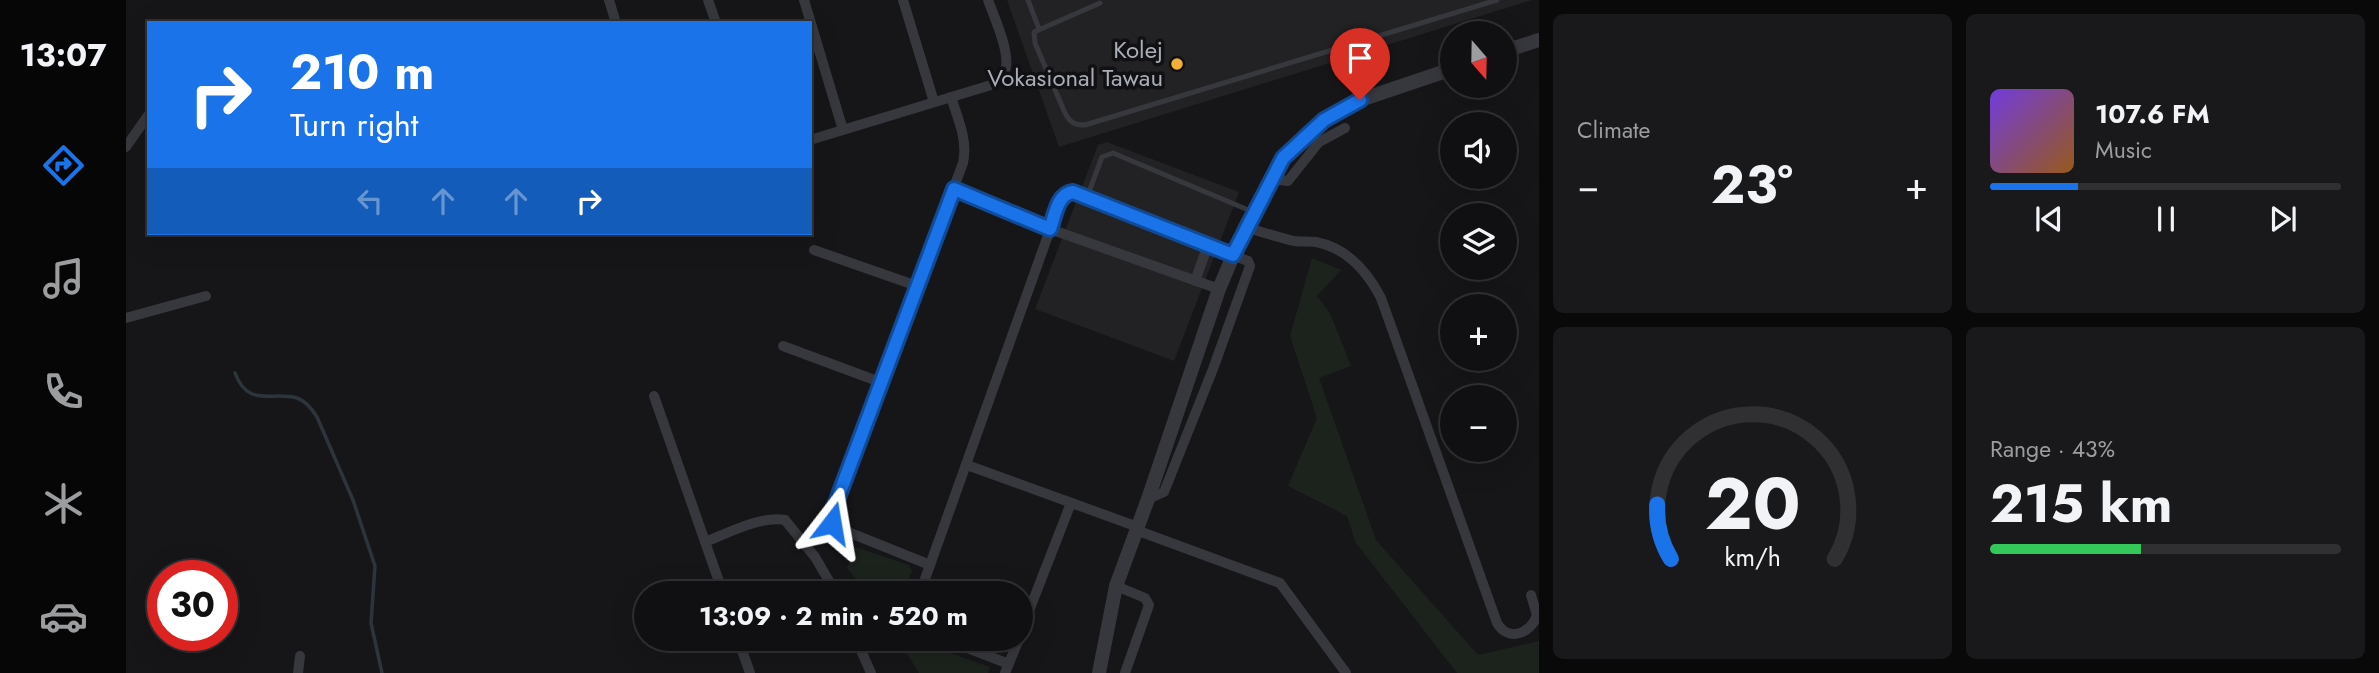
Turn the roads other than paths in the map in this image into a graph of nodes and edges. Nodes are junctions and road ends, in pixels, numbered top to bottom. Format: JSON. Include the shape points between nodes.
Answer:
{"nodes":[{"id":1,"x":609,"y":0,"type":"edge"},
{"id":2,"x":708,"y":0,"type":"edge"},
{"id":3,"x":804,"y":0,"type":"edge"},
{"id":4,"x":903,"y":0,"type":"edge"},
{"id":5,"x":988,"y":0,"type":"edge"},
{"id":6,"x":1028,"y":0,"type":"edge"},
{"id":7,"x":1497,"y":0,"type":"edge"},
{"id":8,"x":1100,"y":3,"type":"dead end"},
{"id":9,"x":615,"y":21,"type":"edge"},
{"id":10,"x":715,"y":21,"type":"edge"},
{"id":11,"x":810,"y":21,"type":"edge"},
{"id":12,"x":812,"y":27,"type":"edge"},
{"id":13,"x":1039,"y":29,"type":"junction"},
{"id":14,"x":1539,"y":40,"type":"edge"},
{"id":15,"x":1517,"y":47,"type":"edge"},
{"id":16,"x":1440,"y":73,"type":"edge"},
{"id":17,"x":951,"y":97,"type":"junction"},
{"id":18,"x":934,"y":102,"type":"junction"},
{"id":19,"x":147,"y":117,"type":"edge"},
{"id":20,"x":1345,"y":128,"type":"dead end"},
{"id":21,"x":843,"y":130,"type":"junction"},
{"id":22,"x":812,"y":140,"type":"edge"},
{"id":23,"x":126,"y":147,"type":"edge"},
{"id":24,"x":1271,"y":179,"type":"junction"},
{"id":25,"x":954,"y":189,"type":"junction"},
{"id":26,"x":1087,"y":197,"type":"junction"},
{"id":27,"x":1253,"y":212,"type":"junction"},
{"id":28,"x":1245,"y":227,"type":"junction"},
{"id":29,"x":1050,"y":229,"type":"junction"},
{"id":30,"x":1208,"y":245,"type":"junction"},
{"id":31,"x":814,"y":250,"type":"dead end"},
{"id":32,"x":1233,"y":255,"type":"junction"},
{"id":33,"x":1195,"y":281,"type":"junction"},
{"id":34,"x":917,"y":286,"type":"junction"},
{"id":35,"x":1219,"y":289,"type":"junction"},
{"id":36,"x":206,"y":296,"type":"dead end"},
{"id":37,"x":126,"y":318,"type":"edge"},
{"id":38,"x":783,"y":346,"type":"dead end"},
{"id":39,"x":880,"y":382,"type":"junction"},
{"id":40,"x":654,"y":396,"type":"dead end"},
{"id":41,"x":967,"y":465,"type":"junction"},
{"id":42,"x":1148,"y":499,"type":"junction"},
{"id":43,"x":1071,"y":503,"type":"junction"},
{"id":44,"x":1137,"y":528,"type":"junction"},
{"id":45,"x":705,"y":542,"type":"junction"},
{"id":46,"x":930,"y":565,"type":"junction"},
{"id":47,"x":719,"y":581,"type":"edge"},
{"id":48,"x":829,"y":581,"type":"edge"},
{"id":49,"x":924,"y":581,"type":"edge"},
{"id":50,"x":1116,"y":586,"type":"junction"},
{"id":51,"x":1531,"y":595,"type":"dead end"},
{"id":52,"x":1033,"y":601,"type":"edge"},
{"id":53,"x":742,"y":651,"type":"edge"},
{"id":54,"x":861,"y":651,"type":"edge"},
{"id":55,"x":969,"y":651,"type":"edge"},
{"id":56,"x":1014,"y":651,"type":"edge"},
{"id":57,"x":300,"y":656,"type":"dead end"},
{"id":58,"x":1007,"y":669,"type":"edge"},
{"id":59,"x":298,"y":673,"type":"edge"},
{"id":60,"x":750,"y":673,"type":"edge"},
{"id":61,"x":871,"y":673,"type":"edge"},
{"id":62,"x":1098,"y":673,"type":"edge"},
{"id":63,"x":1125,"y":673,"type":"edge"},
{"id":64,"x":1346,"y":673,"type":"edge"}],
"edges":[{"from":1,"to":9,"type":"street"},
{"from":2,"to":10,"type":"street"},
{"from":3,"to":11,"type":"street"},
{"from":4,"to":18,"type":"street"},
{"from":5,"to":17,"type":"street","via":[[1007,66],[991,85]]},
{"from":6,"to":13,"type":"lane"},
{"from":7,"to":13,"type":"lane","via":[[1085,125],[1068,120],[1035,43],[1034,32]]},
{"from":8,"to":13,"type":"lane"},
{"from":12,"to":21,"type":"street"},
{"from":14,"to":15,"type":"street"},
{"from":16,"to":24,"type":"street","via":[[1341,109],[1308,132],[1283,158]]},
{"from":17,"to":18,"type":"street"},
{"from":17,"to":25,"type":"street","via":[[965,148]]},
{"from":18,"to":21,"type":"street"},
{"from":19,"to":23,"type":"street"},
{"from":20,"to":24,"type":"street","via":[[1319,142],[1288,181]]},
{"from":21,"to":22,"type":"street"},
{"from":24,"to":27,"type":"street"},
{"from":25,"to":29,"type":"street"},
{"from":25,"to":34,"type":"street"},
{"from":26,"to":27,"type":"lane","via":[[1102,157],[1113,153]]},
{"from":26,"to":29,"type":"street","via":[[1073,192],[1064,195]]},
{"from":26,"to":30,"type":"street"},
{"from":27,"to":28,"type":"street"},
{"from":28,"to":32,"type":"street"},
{"from":28,"to":51,"type":"street","via":[[1317,242],[1352,258],[1363,269],[1381,298],[1501,630],[1520,634],[1530,629],[1537,615]]},
{"from":29,"to":33,"type":"street"},
{"from":29,"to":41,"type":"street"},
{"from":30,"to":32,"type":"street"},
{"from":30,"to":33,"type":"street"},
{"from":31,"to":34,"type":"street"},
{"from":32,"to":35,"type":"street"},
{"from":32,"to":42,"type":"street","via":[[1248,261],[1248,272],[1164,492]]},
{"from":33,"to":35,"type":"street"},
{"from":34,"to":39,"type":"street"},
{"from":35,"to":42,"type":"street"},
{"from":36,"to":37,"type":"street"},
{"from":38,"to":39,"type":"street"},
{"from":39,"to":46,"type":"street","via":[[832,523]]},
{"from":40,"to":45,"type":"street"},
{"from":41,"to":43,"type":"street"},
{"from":41,"to":46,"type":"street"},
{"from":42,"to":44,"type":"street"},
{"from":43,"to":44,"type":"street"},
{"from":43,"to":52,"type":"street"},
{"from":44,"to":50,"type":"street"},
{"from":44,"to":64,"type":"street","via":[[1285,586]]},
{"from":45,"to":47,"type":"street"},
{"from":45,"to":48,"type":"street","via":[[764,520],[785,520]]},
{"from":46,"to":49,"type":"street"},
{"from":50,"to":62,"type":"street"},
{"from":50,"to":63,"type":"street","via":[[1145,598],[1149,605]]},
{"from":53,"to":60,"type":"street"},
{"from":54,"to":61,"type":"street"},
{"from":55,"to":58,"type":"street"},
{"from":56,"to":58,"type":"street"},
{"from":57,"to":59,"type":"street"}]}
